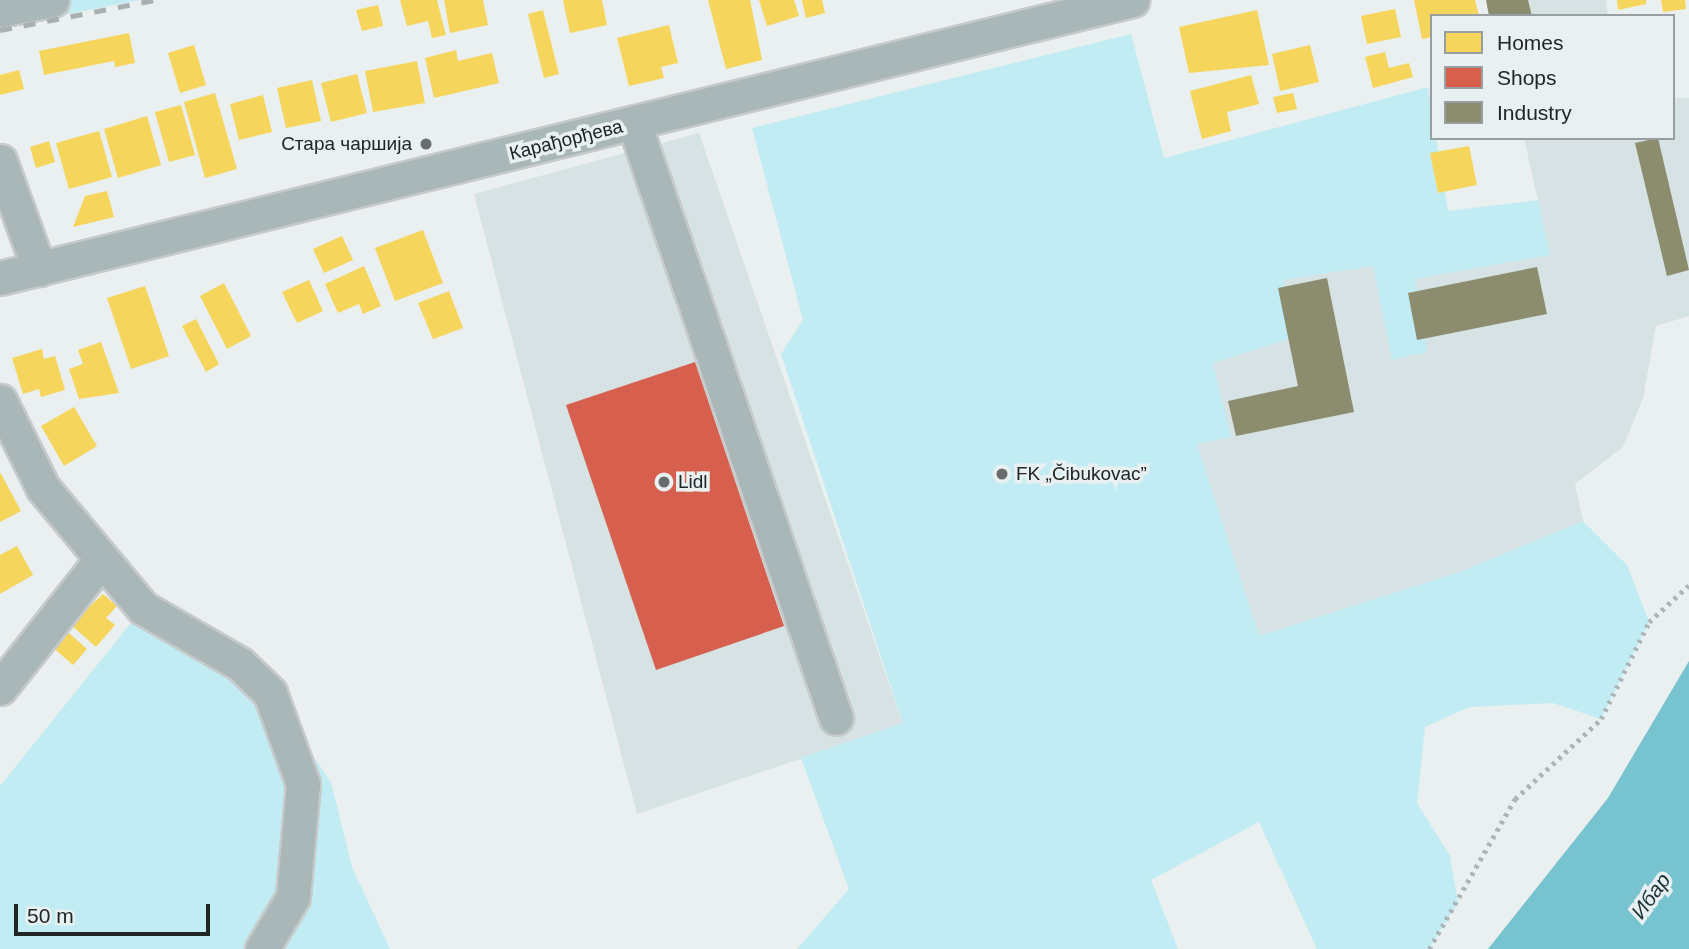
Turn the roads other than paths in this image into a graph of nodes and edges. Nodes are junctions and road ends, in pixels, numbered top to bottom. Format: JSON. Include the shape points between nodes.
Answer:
{"nodes":[{"id":1,"x":52,"y":0,"type":"edge"},
{"id":2,"x":1132,"y":0,"type":"edge"},
{"id":3,"x":0,"y":10,"type":"edge"},
{"id":4,"x":634,"y":123,"type":"junction"},
{"id":5,"x":0,"y":161,"type":"edge"},
{"id":6,"x":39,"y":269,"type":"junction"},
{"id":7,"x":0,"y":278,"type":"edge"},
{"id":8,"x":0,"y":401,"type":"edge"},
{"id":9,"x":102,"y":559,"type":"junction"},
{"id":10,"x":0,"y":688,"type":"edge"},
{"id":11,"x":836,"y":718,"type":"dead end"},
{"id":12,"x":262,"y":949,"type":"edge"}],
"edges":[{"from":1,"to":3,"type":"street"},
{"from":2,"to":4,"type":"street","name":"Карађорђева"},
{"from":4,"to":6,"type":"street","name":"Карађорђева"},
{"from":4,"to":11,"type":"street"},
{"from":5,"to":6,"type":"street"},
{"from":6,"to":7,"type":"street","name":"Карађорђева"},
{"from":8,"to":9,"type":"street","via":[[43,488]]},
{"from":9,"to":10,"type":"street"},
{"from":9,"to":12,"type":"street","via":[[143,608],[240,664],[270,693],[303,783],[293,897]]}]}
